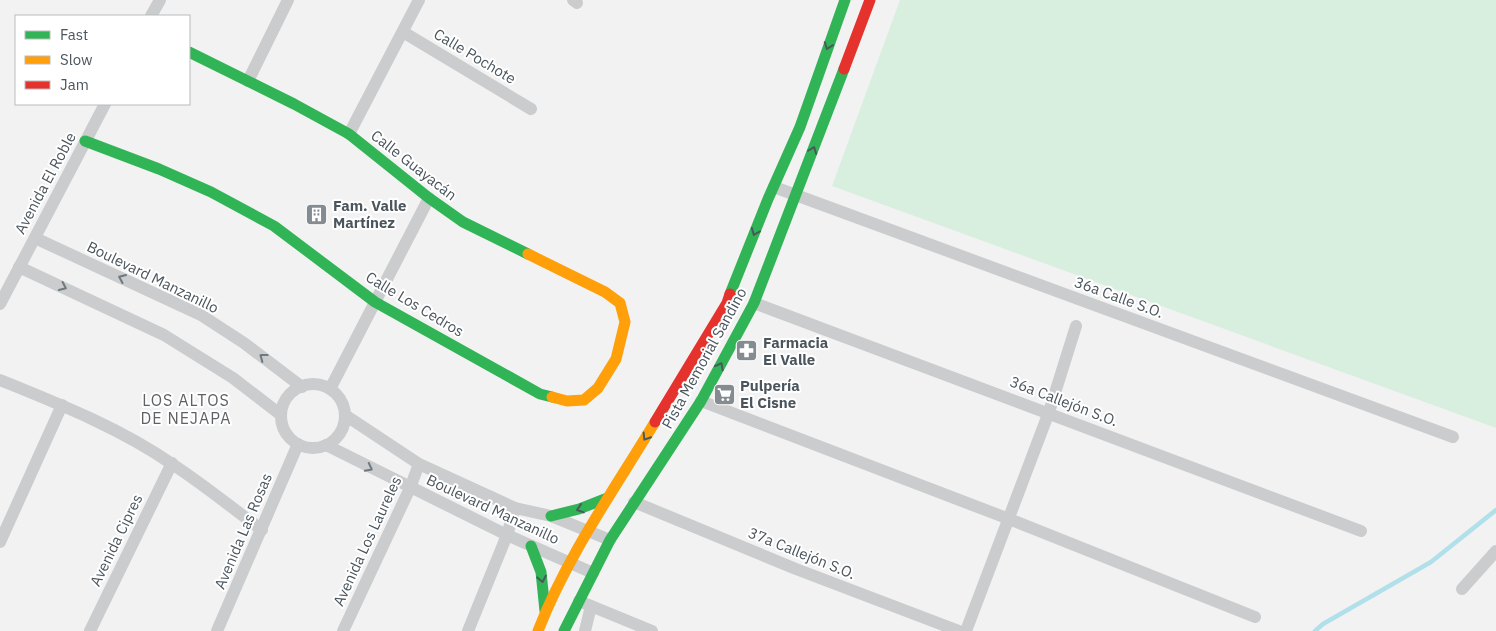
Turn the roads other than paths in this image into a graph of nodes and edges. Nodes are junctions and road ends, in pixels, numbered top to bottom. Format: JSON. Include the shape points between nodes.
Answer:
{"nodes":[{"id":1,"x":160,"y":0,"type":"edge"},
{"id":2,"x":288,"y":0,"type":"edge"},
{"id":3,"x":419,"y":0,"type":"edge"},
{"id":4,"x":845,"y":0,"type":"edge"},
{"id":5,"x":870,"y":0,"type":"edge"},
{"id":6,"x":152,"y":15,"type":"edge"},
{"id":7,"x":402,"y":32,"type":"junction"},
{"id":8,"x":190,"y":52,"type":"edge"},
{"id":9,"x":248,"y":81,"type":"junction"},
{"id":10,"x":104,"y":105,"type":"edge"},
{"id":11,"x":531,"y":109,"type":"dead end"},
{"id":12,"x":349,"y":134,"type":"junction"},
{"id":13,"x":85,"y":142,"type":"junction"},
{"id":14,"x":774,"y":187,"type":"junction"},
{"id":15,"x":796,"y":196,"type":"junction"},
{"id":16,"x":429,"y":198,"type":"junction"},
{"id":17,"x":35,"y":238,"type":"junction"},
{"id":18,"x":19,"y":267,"type":"junction"},
{"id":19,"x":376,"y":302,"type":"junction"},
{"id":20,"x":620,"y":303,"type":"joint"},
{"id":21,"x":754,"y":303,"type":"junction"},
{"id":22,"x":0,"y":304,"type":"edge"},
{"id":23,"x":1076,"y":326,"type":"dead end"},
{"id":24,"x":0,"y":380,"type":"edge"},
{"id":25,"x":302,"y":386,"type":"junction"},
{"id":26,"x":330,"y":389,"type":"junction"},
{"id":27,"x":701,"y":401,"type":"junction"},
{"id":28,"x":62,"y":405,"type":"junction"},
{"id":29,"x":1048,"y":412,"type":"junction"},
{"id":30,"x":345,"y":415,"type":"junction"},
{"id":31,"x":281,"y":416,"type":"junction"},
{"id":32,"x":1453,"y":436,"type":"dead end"},
{"id":33,"x":298,"y":444,"type":"junction"},
{"id":34,"x":326,"y":446,"type":"junction"},
{"id":35,"x":172,"y":463,"type":"junction"},
{"id":36,"x":419,"y":464,"type":"junction"},
{"id":37,"x":410,"y":488,"type":"junction"},
{"id":38,"x":607,"y":498,"type":"junction"},
{"id":39,"x":634,"y":502,"type":"junction"},
{"id":40,"x":515,"y":508,"type":"junction"},
{"id":41,"x":551,"y":516,"type":"junction"},
{"id":42,"x":1009,"y":519,"type":"junction"},
{"id":43,"x":262,"y":530,"type":"junction"},
{"id":44,"x":588,"y":530,"type":"junction"},
{"id":45,"x":1361,"y":531,"type":"dead end"},
{"id":46,"x":507,"y":535,"type":"junction"},
{"id":47,"x":610,"y":540,"type":"junction"},
{"id":48,"x":0,"y":542,"type":"edge"},
{"id":49,"x":531,"y":546,"type":"junction"},
{"id":50,"x":1496,"y":551,"type":"edge"},
{"id":51,"x":570,"y":563,"type":"junction"},
{"id":52,"x":593,"y":573,"type":"junction"},
{"id":53,"x":1462,"y":589,"type":"dead end"},
{"id":54,"x":585,"y":603,"type":"junction"},
{"id":55,"x":546,"y":613,"type":"junction"},
{"id":56,"x":1255,"y":617,"type":"dead end"},
{"id":57,"x":90,"y":631,"type":"edge"},
{"id":58,"x":217,"y":631,"type":"edge"},
{"id":59,"x":343,"y":631,"type":"edge"},
{"id":60,"x":468,"y":631,"type":"edge"},
{"id":61,"x":538,"y":631,"type":"edge"},
{"id":62,"x":564,"y":631,"type":"edge"},
{"id":63,"x":585,"y":631,"type":"edge"},
{"id":64,"x":652,"y":631,"type":"edge"},
{"id":65,"x":959,"y":631,"type":"edge"},
{"id":66,"x":966,"y":631,"type":"edge"}],
"edges":[{"from":1,"to":6,"type":"street"},
{"from":2,"to":9,"type":"street"},
{"from":3,"to":7,"type":"street"},
{"from":4,"to":14,"type":"main road","name":"Pista Memorial Sandino","one_way":true,"via":[[800,127]]},
{"from":15,"to":5,"type":"main road","name":"Pista Memorial Sandino","one_way":true},
{"from":7,"to":11,"type":"street","name":"Calle Pochote"},
{"from":7,"to":12,"type":"street"},
{"from":8,"to":9,"type":"main road","name":"Calle Guayacán"},
{"from":9,"to":12,"type":"main road","name":"Calle Guayacán"},
{"from":10,"to":13,"type":"street","name":"Avenida El Roble"},
{"from":12,"to":16,"type":"main road","name":"Calle Guayacán"},
{"from":13,"to":17,"type":"street","name":"Avenida El Roble"},
{"from":13,"to":19,"type":"main road","name":"Calle Los Cedros","via":[[211,192],[274,226]]},
{"from":14,"to":15,"type":"street","name":"36a Calle S.O."},
{"from":14,"to":38,"type":"main road","name":"Pista Memorial Sandino","one_way":true,"via":[[727,303]]},
{"from":15,"to":21,"type":"main road","name":"Pista Memorial Sandino"},
{"from":15,"to":32,"type":"street","name":"36a Calle S.O."},
{"from":16,"to":19,"type":"street"},
{"from":16,"to":20,"type":"main road","name":"Calle Guayacán","via":[[464,222],[605,292]]},
{"from":17,"to":18,"type":"street","name":"Avenida El Roble"},
{"from":25,"to":17,"type":"street","name":"Boulevard Manzanillo","one_way":true,"via":[[201,315]]},
{"from":18,"to":22,"type":"street","name":"Avenida El Roble"},
{"from":18,"to":31,"type":"street","one_way":true,"via":[[164,335],[233,378]]},
{"from":19,"to":20,"type":"main road","name":"Calle Los Cedros","via":[[540,394],[567,401],[584,400],[598,388],[616,359],[625,322]]},
{"from":19,"to":26,"type":"street"},
{"from":27,"to":21,"type":"main road","name":"Pista Memorial Sandino","one_way":true},
{"from":21,"to":29,"type":"street","name":"36a Callejón S.O."},
{"from":23,"to":29,"type":"street"},
{"from":24,"to":28,"type":"street"},
{"from":25,"to":26,"type":"street","via":[[321,385]]},
{"from":25,"to":31,"type":"street","via":[[287,398]]},
{"from":26,"to":30,"type":"street","via":[[343,404]]},
{"from":27,"to":39,"type":"main road","name":"Pista Memorial Sandino"},
{"from":27,"to":42,"type":"street"},
{"from":28,"to":35,"type":"street"},
{"from":28,"to":48,"type":"street"},
{"from":29,"to":42,"type":"street"},
{"from":29,"to":45,"type":"street","name":"36a Callejón S.O."},
{"from":30,"to":34,"type":"street","via":[[341,433]]},
{"from":30,"to":36,"type":"street","name":"Boulevard Manzanillo"},
{"from":31,"to":33,"type":"street","via":[[286,432]]},
{"from":33,"to":34,"type":"street","via":[[317,448]]},
{"from":33,"to":43,"type":"street","name":"Avenida Las Rosas"},
{"from":34,"to":37,"type":"street","name":"Boulevard Manzanillo","one_way":true},
{"from":35,"to":43,"type":"street"},
{"from":35,"to":57,"type":"street","name":"Avenida Cipres"},
{"from":36,"to":37,"type":"street","name":"Avenida Los Laureles"},
{"from":36,"to":40,"type":"street","name":"Boulevard Manzanillo"},
{"from":37,"to":46,"type":"street","name":"Boulevard Manzanillo"},
{"from":37,"to":59,"type":"street","name":"Avenida Los Laureles"},
{"from":38,"to":41,"type":"main road","one_way":true},
{"from":38,"to":44,"type":"main road","name":"Pista Memorial Sandino"},
{"from":39,"to":47,"type":"main road","name":"Pista Memorial Sandino"},
{"from":39,"to":65,"type":"street","name":"37a Callejón S.O.","via":[[796,569]]},
{"from":40,"to":41,"type":"street","name":"Boulevard Manzanillo"},
{"from":40,"to":46,"type":"street"},
{"from":41,"to":44,"type":"street","name":"Boulevard Manzanillo"},
{"from":42,"to":56,"type":"street"},
{"from":42,"to":66,"type":"street"},
{"from":43,"to":58,"type":"street","name":"Avenida Las Rosas"},
{"from":44,"to":47,"type":"street","name":"Boulevard Manzanillo"},
{"from":44,"to":51,"type":"main road","name":"Pista Memorial Sandino"},
{"from":46,"to":49,"type":"street","name":"Boulevard Manzanillo"},
{"from":46,"to":60,"type":"street"},
{"from":47,"to":52,"type":"main road","name":"Pista Memorial Sandino"},
{"from":49,"to":51,"type":"street","name":"Boulevard Manzanillo"},
{"from":49,"to":55,"type":"main road","one_way":true,"via":[[540,572]]},
{"from":50,"to":53,"type":"street"},
{"from":51,"to":52,"type":"street","name":"Boulevard Manzanillo"},
{"from":51,"to":55,"type":"main road","name":"Pista Memorial Sandino"},
{"from":52,"to":54,"type":"main road","name":"Pista Memorial Sandino"},
{"from":54,"to":62,"type":"main road","name":"Pista Memorial Sandino"},
{"from":54,"to":63,"type":"street"},
{"from":54,"to":64,"type":"street"},
{"from":55,"to":61,"type":"main road","name":"Pista Memorial Sandino"}]}
